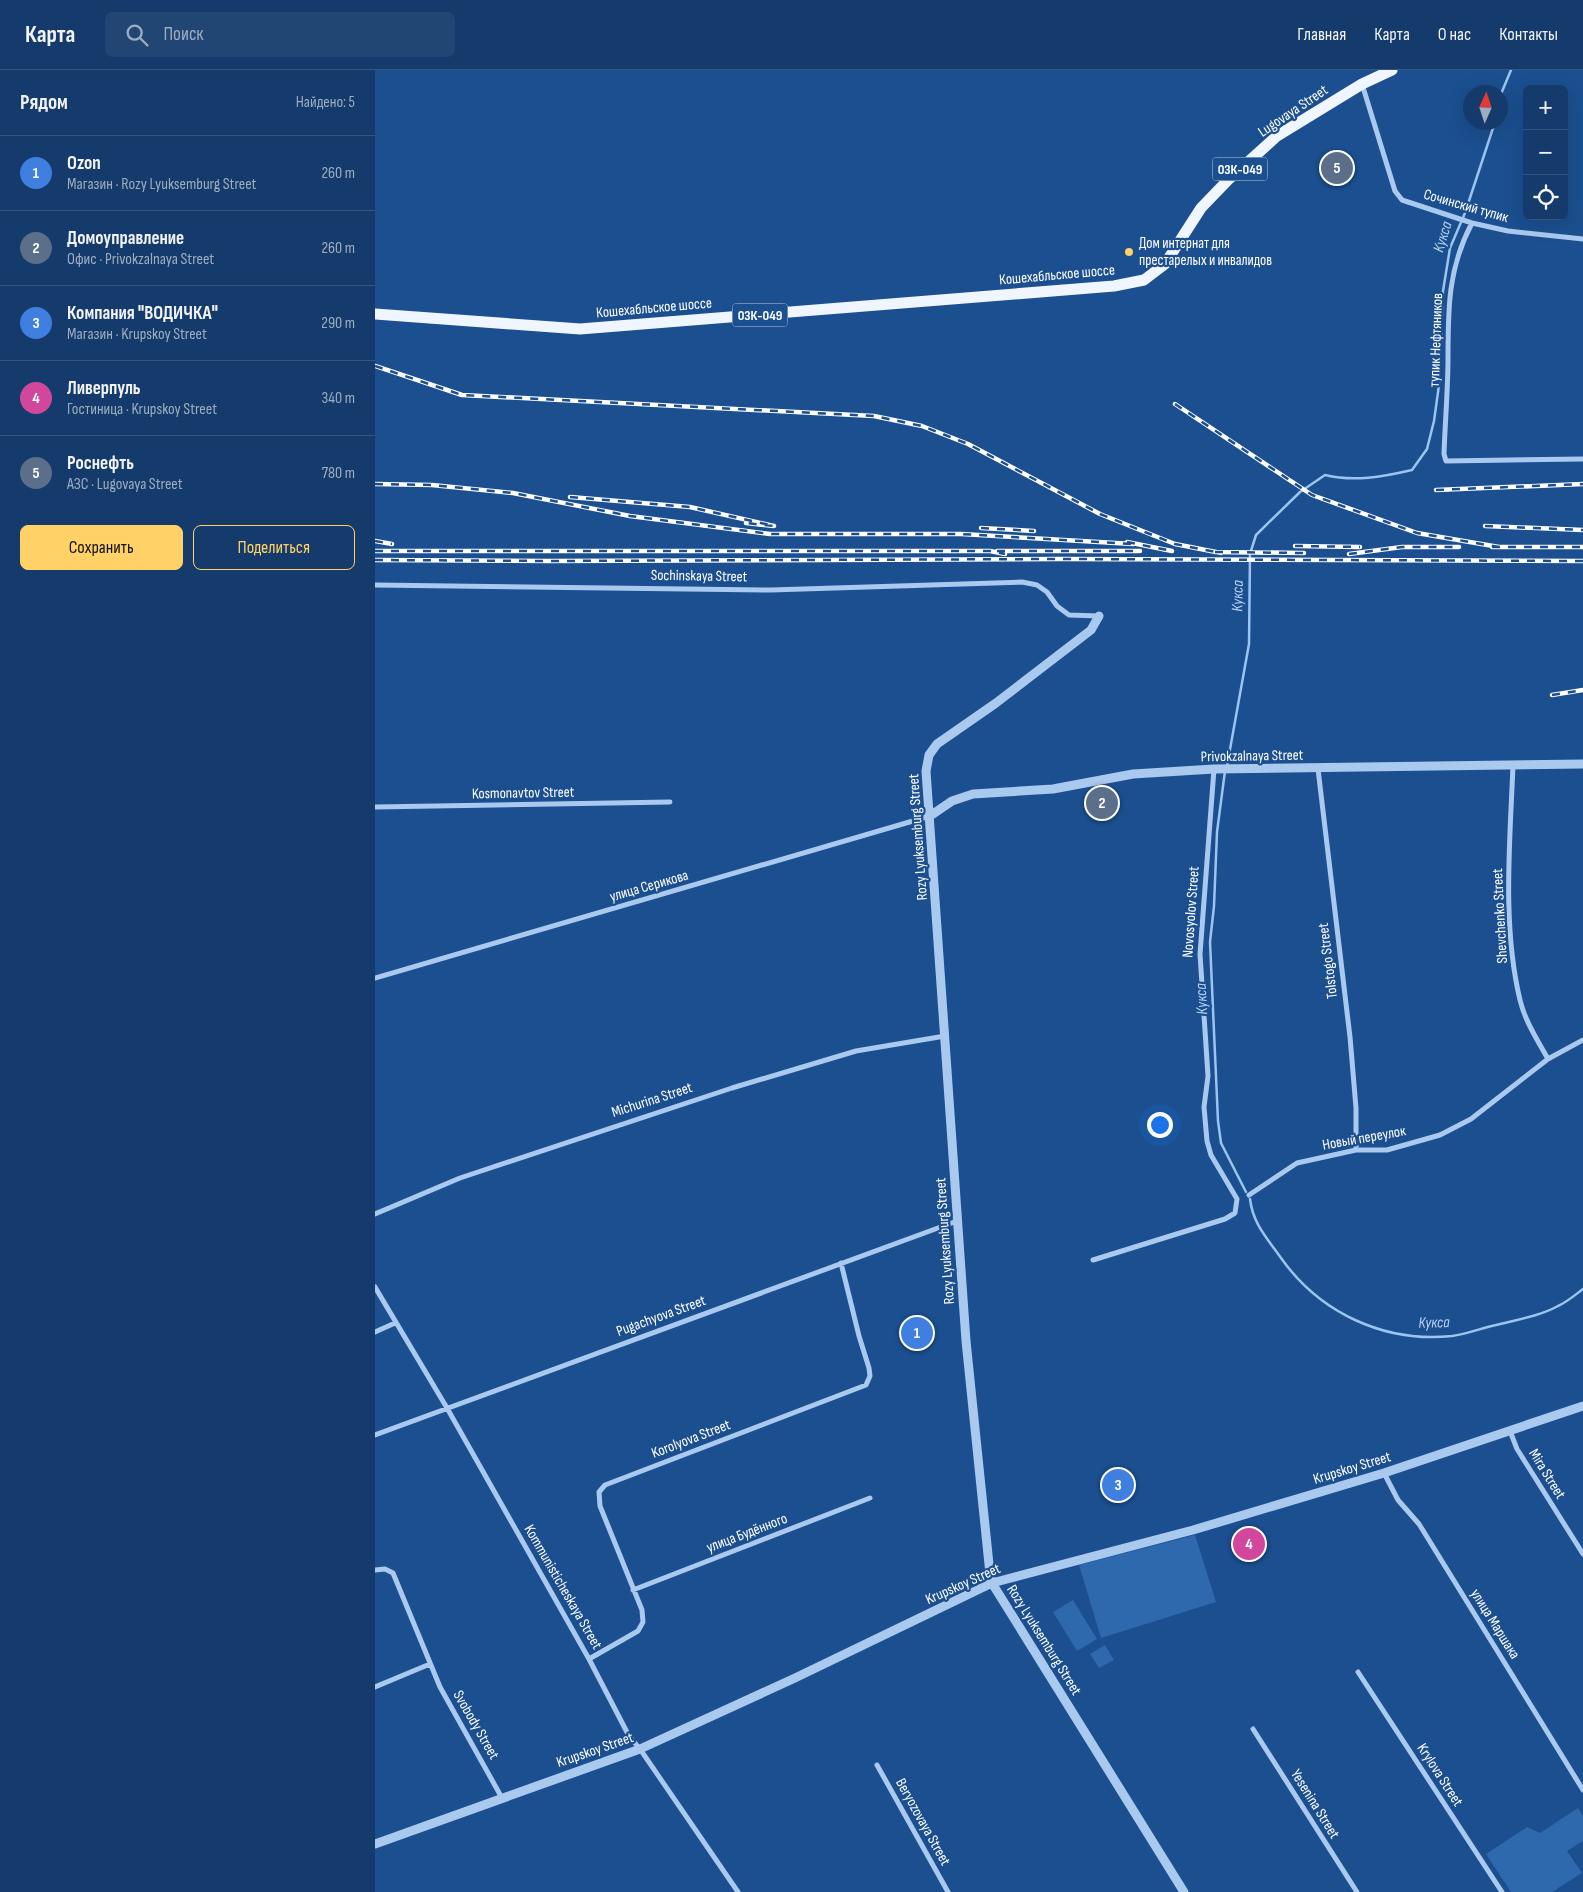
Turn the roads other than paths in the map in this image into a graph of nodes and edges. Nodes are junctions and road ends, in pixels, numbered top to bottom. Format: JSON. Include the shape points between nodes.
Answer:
{"nodes":[{"id":1,"x":1391,"y":70,"type":"edge"},
{"id":2,"x":1361,"y":84,"type":"junction"},
{"id":3,"x":1470,"y":222,"type":"junction"},
{"id":4,"x":1583,"y":239,"type":"edge"},
{"id":5,"x":1144,"y":280,"type":"joint"},
{"id":6,"x":375,"y":314,"type":"edge"},
{"id":7,"x":1583,"y":459,"type":"edge"},
{"id":8,"x":375,"y":585,"type":"edge"},
{"id":9,"x":1099,"y":616,"type":"joint"},
{"id":10,"x":1583,"y":764,"type":"edge"},
{"id":11,"x":1513,"y":765,"type":"junction"},
{"id":12,"x":1217,"y":769,"type":"junction"},
{"id":13,"x":1318,"y":769,"type":"junction"},
{"id":14,"x":670,"y":802,"type":"dead end"},
{"id":15,"x":375,"y":807,"type":"edge"},
{"id":16,"x":930,"y":816,"type":"junction"},
{"id":17,"x":375,"y":978,"type":"edge"},
{"id":18,"x":945,"y":1036,"type":"junction"},
{"id":19,"x":1583,"y":1040,"type":"edge"},
{"id":20,"x":1548,"y":1059,"type":"junction"},
{"id":21,"x":1356,"y":1150,"type":"junction"},
{"id":22,"x":1249,"y":1195,"type":"dead end"},
{"id":23,"x":375,"y":1214,"type":"edge"},
{"id":24,"x":957,"y":1221,"type":"junction"},
{"id":25,"x":1093,"y":1260,"type":"dead end"},
{"id":26,"x":841,"y":1263,"type":"junction"},
{"id":27,"x":375,"y":1287,"type":"edge"},
{"id":28,"x":395,"y":1323,"type":"junction"},
{"id":29,"x":375,"y":1332,"type":"edge"},
{"id":30,"x":1583,"y":1406,"type":"edge"},
{"id":31,"x":447,"y":1408,"type":"junction"},
{"id":32,"x":1510,"y":1432,"type":"junction"},
{"id":33,"x":375,"y":1435,"type":"edge"},
{"id":34,"x":1384,"y":1473,"type":"junction"},
{"id":35,"x":870,"y":1498,"type":"dead end"},
{"id":36,"x":1583,"y":1554,"type":"edge"},
{"id":37,"x":375,"y":1570,"type":"edge"},
{"id":38,"x":993,"y":1583,"type":"junction"},
{"id":39,"x":633,"y":1590,"type":"junction"},
{"id":40,"x":589,"y":1659,"type":"junction"},
{"id":41,"x":430,"y":1664,"type":"junction"},
{"id":42,"x":1358,"y":1672,"type":"dead end"},
{"id":43,"x":375,"y":1687,"type":"edge"},
{"id":44,"x":1253,"y":1729,"type":"dead end"},
{"id":45,"x":640,"y":1749,"type":"junction"},
{"id":46,"x":877,"y":1765,"type":"dead end"},
{"id":47,"x":1583,"y":1790,"type":"edge"},
{"id":48,"x":502,"y":1798,"type":"junction"},
{"id":49,"x":375,"y":1844,"type":"edge"},
{"id":50,"x":739,"y":1892,"type":"edge"},
{"id":51,"x":947,"y":1892,"type":"edge"},
{"id":52,"x":1184,"y":1892,"type":"edge"},
{"id":53,"x":1357,"y":1892,"type":"edge"},
{"id":54,"x":1502,"y":1892,"type":"edge"}],
"edges":[{"from":1,"to":2,"type":"main road","name":"Lugovaya Street","number":"03К-049"},
{"from":2,"to":3,"type":"street","name":"Сочинский тупик","via":[[1395,191],[1403,200]]},
{"from":2,"to":5,"type":"main road","name":"Lugovaya Street","number":"03К-049","via":[[1277,136],[1201,208],[1165,264]]},
{"from":3,"to":4,"type":"street","name":"Сочинский тупик","via":[[1508,232]]},
{"from":3,"to":7,"type":"street","name":"тупик Нефтяников","via":[[1450,284],[1447,312],[1446,461]]},
{"from":5,"to":6,"type":"main road","name":"Кошехабльское шоссе","number":"03К-049","via":[[1114,286],[581,329]]},
{"from":8,"to":9,"type":"street","name":"Sochinskaya Street","via":[[771,590],[1022,582],[1037,585],[1047,592],[1069,615]]},
{"from":9,"to":16,"type":"street","name":"Rozy Lyuksemburg Street","via":[[1091,630],[937,744],[929,755],[926,771]]},
{"from":10,"to":11,"type":"street","name":"Privokzalnaya Street"},
{"from":11,"to":13,"type":"street","name":"Privokzalnaya Street"},
{"from":11,"to":20,"type":"street","name":"Shevchenko Street","via":[[1508,885],[1514,956],[1520,1001]]},
{"from":12,"to":13,"type":"street","name":"Privokzalnaya Street"},
{"from":12,"to":16,"type":"street","name":"Privokzalnaya Street","via":[[1133,774],[1053,788],[973,794],[952,801]]},
{"from":12,"to":25,"type":"street","name":"Novosyolov Street","via":[[1200,954],[1208,1076],[1204,1107],[1211,1155],[1237,1199],[1235,1213],[1225,1219]]},
{"from":13,"to":21,"type":"street","name":"Tolstogo Street","via":[[1350,1037]]},
{"from":14,"to":15,"type":"street","name":"Kosmonavtov Street"},
{"from":16,"to":17,"type":"street","name":"улица Серикова"},
{"from":16,"to":18,"type":"street","name":"Rozy Lyuksemburg Street"},
{"from":18,"to":23,"type":"street","name":"Michurina Street","via":[[856,1051],[732,1088],[460,1178]]},
{"from":18,"to":24,"type":"street","name":"Rozy Lyuksemburg Street"},
{"from":19,"to":20,"type":"street","name":"Новый переулок"},
{"from":20,"to":21,"type":"street","name":"Новый переулок","via":[[1471,1119],[1440,1135],[1387,1150]]},
{"from":21,"to":22,"type":"street","name":"Новый переулок","via":[[1297,1163]]},
{"from":24,"to":26,"type":"street","name":"Pugachyova Street"},
{"from":24,"to":38,"type":"street","name":"Rozy Lyuksemburg Street","via":[[966,1342]]},
{"from":26,"to":31,"type":"street","name":"Pugachyova Street"},
{"from":26,"to":39,"type":"street","name":"Korolyova Street","via":[[869,1368],[866,1386],[605,1485],[599,1492],[599,1506]]},
{"from":27,"to":28,"type":"street","name":"Kommunisticheskaya Street"},
{"from":28,"to":29,"type":"street"},
{"from":28,"to":31,"type":"street","name":"Kommunisticheskaya Street"},
{"from":30,"to":32,"type":"street","name":"Krupskoy Street"},
{"from":31,"to":33,"type":"street","name":"Pugachyova Street"},
{"from":31,"to":40,"type":"street","name":"Kommunisticheskaya Street"},
{"from":32,"to":34,"type":"street","name":"Krupskoy Street"},
{"from":32,"to":36,"type":"street","name":"Mira Street","via":[[1517,1449]]},
{"from":34,"to":38,"type":"street","name":"Krupskoy Street","via":[[1193,1530]]},
{"from":34,"to":47,"type":"street","name":"улица Маршака","via":[[1398,1500],[1419,1524]]},
{"from":35,"to":39,"type":"street","name":"улица Будённого"},
{"from":37,"to":41,"type":"street","name":"Svobody Street","via":[[385,1569],[393,1573]]},
{"from":38,"to":45,"type":"street","name":"Krupskoy Street"},
{"from":38,"to":52,"type":"street","name":"Rozy Lyuksemburg Street"},
{"from":39,"to":40,"type":"street","name":"Korolyova Street","via":[[642,1610],[643,1622],[638,1631]]},
{"from":40,"to":45,"type":"street","name":"Kommunisticheskaya Street","via":[[629,1736]]},
{"from":41,"to":43,"type":"street"},
{"from":41,"to":48,"type":"street","name":"Svobody Street"},
{"from":42,"to":54,"type":"street","name":"Krylova Street"},
{"from":44,"to":53,"type":"street","name":"Yesenina Street"},
{"from":45,"to":48,"type":"street","name":"Krupskoy Street"},
{"from":45,"to":50,"type":"street","name":"Kommunisticheskaya Street"},
{"from":46,"to":51,"type":"street","name":"Beryozovaya Street"},
{"from":48,"to":49,"type":"street","name":"Krupskoy Street"}]}
